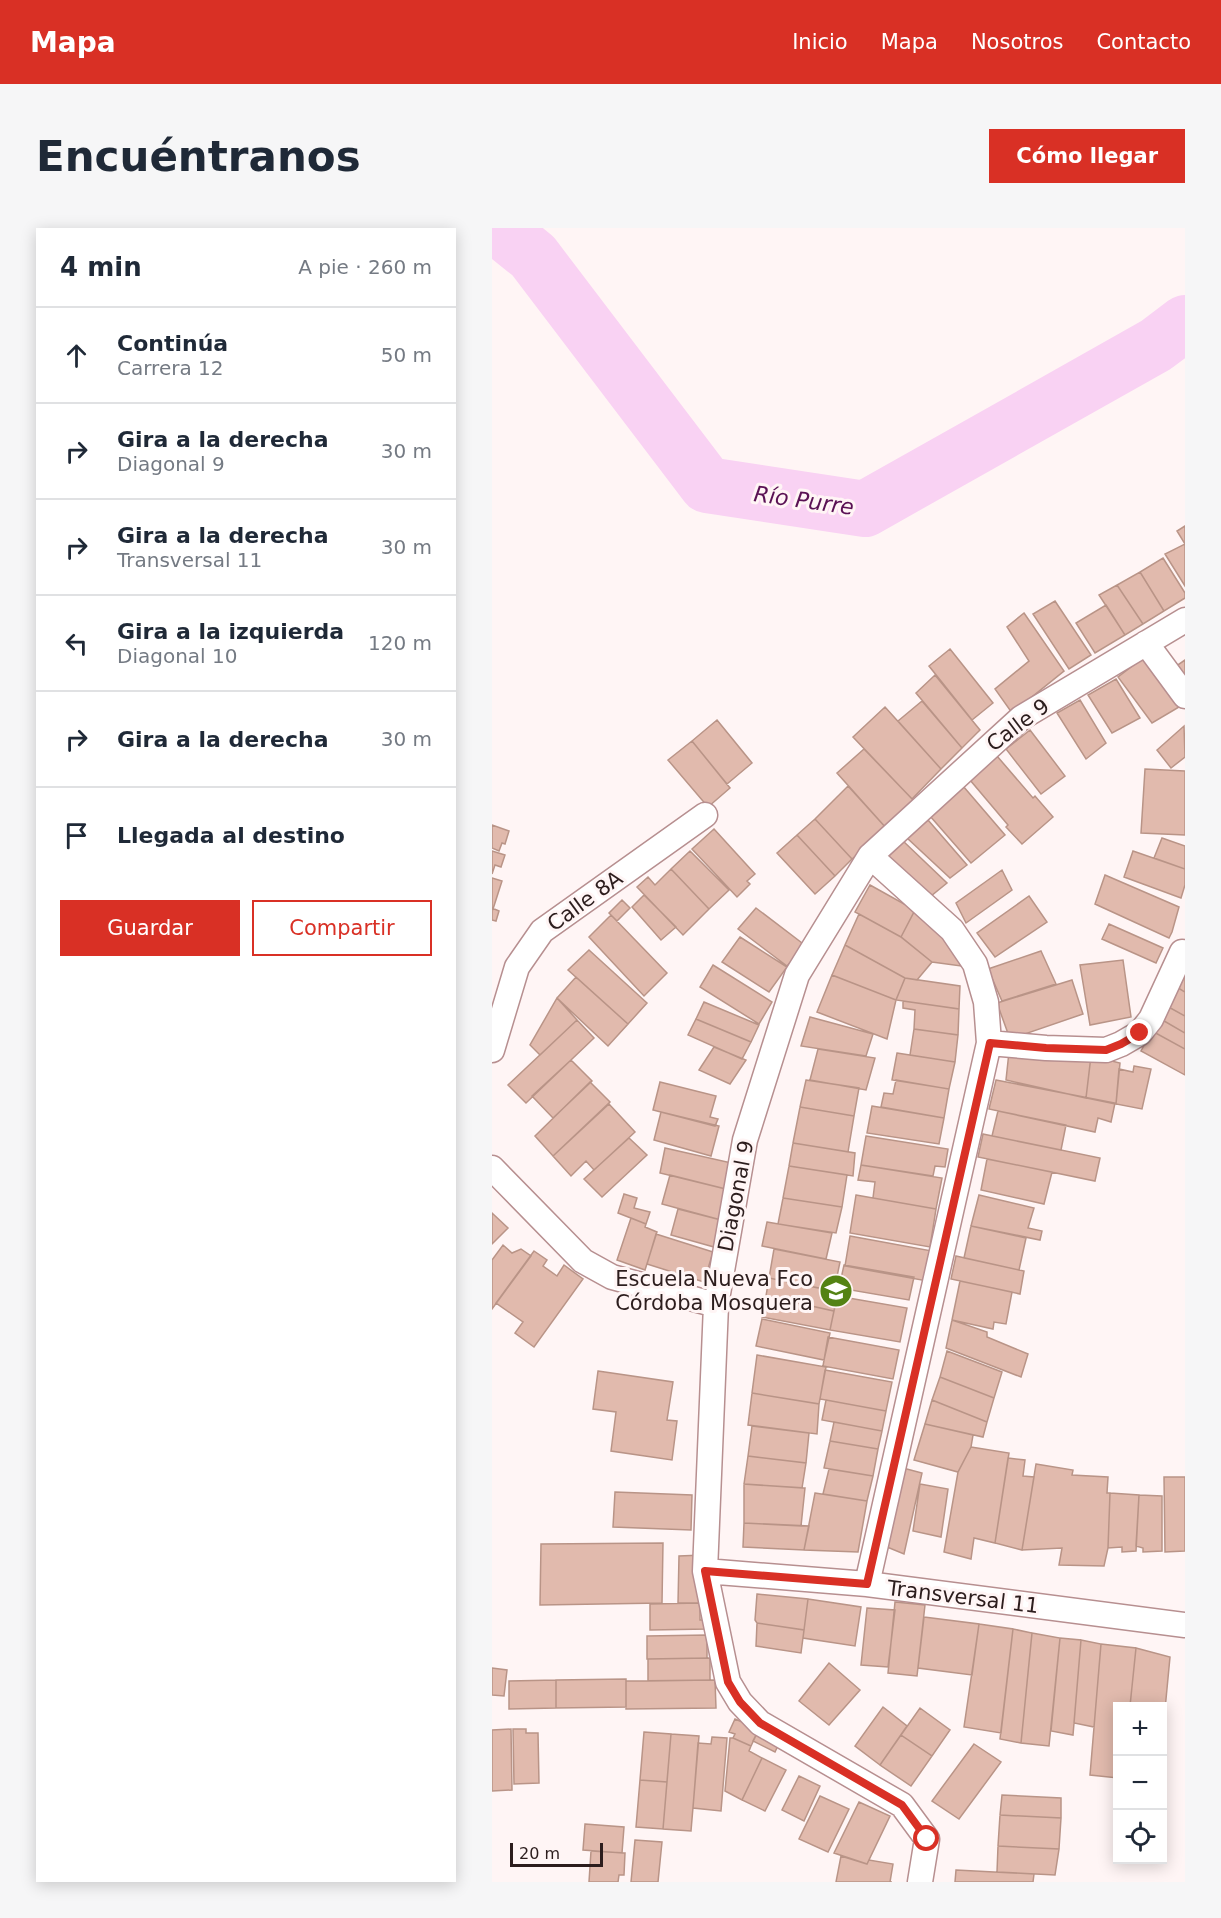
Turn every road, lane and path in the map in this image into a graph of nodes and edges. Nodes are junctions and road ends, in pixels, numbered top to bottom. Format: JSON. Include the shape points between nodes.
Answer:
{"nodes":[{"id":1,"x":1185,"y":620,"type":"edge"},
{"id":2,"x":1146,"y":643,"type":"junction"},
{"id":3,"x":1185,"y":696,"type":"edge"},
{"id":4,"x":705,"y":815,"type":"dead end"},
{"id":5,"x":870,"y":856,"type":"junction"},
{"id":6,"x":1182,"y":952,"type":"dead end"},
{"id":7,"x":990,"y":1043,"type":"junction"},
{"id":8,"x":492,"y":1050,"type":"edge"},
{"id":9,"x":492,"y":1168,"type":"edge"},
{"id":10,"x":716,"y":1305,"type":"junction"},
{"id":11,"x":705,"y":1571,"type":"junction"},
{"id":12,"x":867,"y":1584,"type":"junction"},
{"id":13,"x":1185,"y":1625,"type":"edge"},
{"id":14,"x":920,"y":1882,"type":"edge"}],
"edges":[{"from":1,"to":2,"type":"street","name":"Calle 9"},
{"from":2,"to":3,"type":"street"},
{"from":2,"to":5,"type":"street","name":"Calle 9","via":[[1021,718]]},
{"from":4,"to":8,"type":"street","name":"Calle 8A","via":[[542,931],[517,967]]},
{"from":5,"to":7,"type":"street","via":[[952,930],[975,964],[986,1002]]},
{"from":5,"to":10,"type":"street","name":"Diagonal 9","via":[[797,975],[745,1140]]},
{"from":6,"to":7,"type":"street","via":[[1151,1019],[1140,1033],[1121,1044],[1106,1050]]},
{"from":7,"to":12,"type":"street"},
{"from":9,"to":10,"type":"street","via":[[583,1261],[612,1277]]},
{"from":10,"to":11,"type":"street","name":"Diagonal 9"},
{"from":11,"to":12,"type":"street","name":"Transversal 11"},
{"from":11,"to":14,"type":"street","name":"Diagonal 9","via":[[728,1682],[740,1702],[760,1723],[902,1805],[927,1839]]},
{"from":12,"to":13,"type":"street","name":"Transversal 11"}]}
